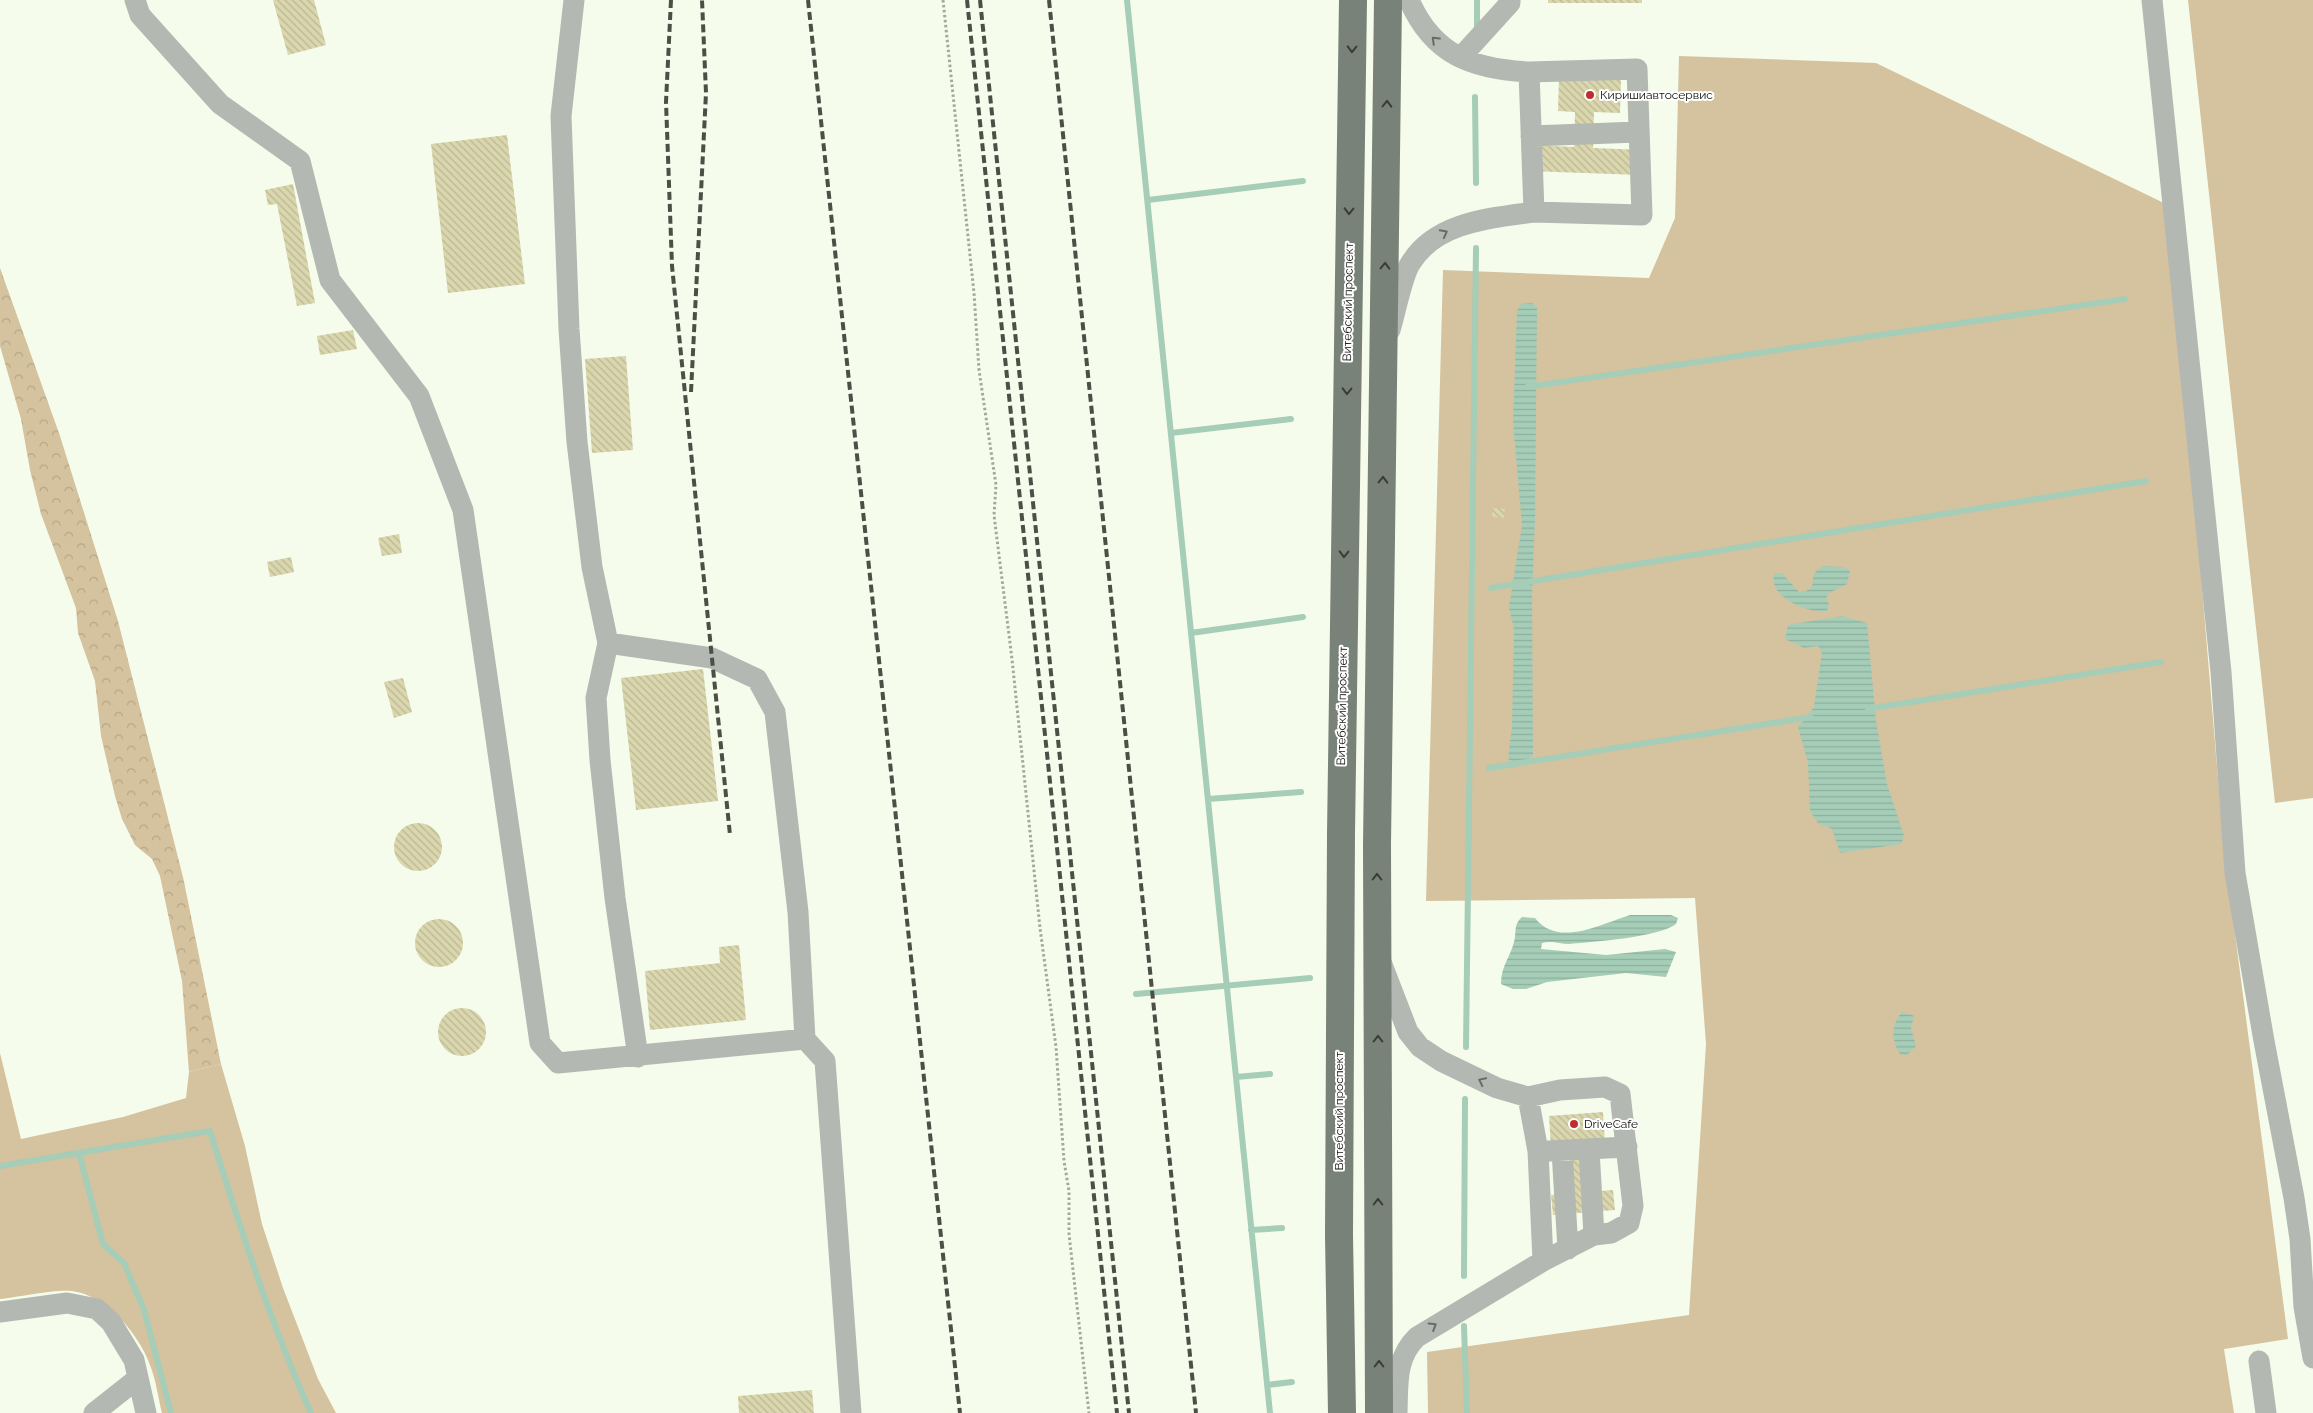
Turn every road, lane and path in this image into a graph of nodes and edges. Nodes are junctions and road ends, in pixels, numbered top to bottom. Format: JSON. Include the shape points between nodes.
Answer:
{"nodes":[{"id":1,"x":135,"y":0,"type":"edge"},
{"id":2,"x":574,"y":0,"type":"edge"},
{"id":3,"x":943,"y":0,"type":"edge"},
{"id":4,"x":1353,"y":0,"type":"edge"},
{"id":5,"x":1388,"y":0,"type":"edge"},
{"id":6,"x":1409,"y":0,"type":"edge"},
{"id":7,"x":1510,"y":0,"type":"edge"},
{"id":8,"x":2152,"y":0,"type":"edge"},
{"id":9,"x":1461,"y":57,"type":"junction"},
{"id":10,"x":1529,"y":72,"type":"junction"},
{"id":11,"x":1638,"y":132,"type":"junction"},
{"id":12,"x":1532,"y":136,"type":"junction"},
{"id":13,"x":1534,"y":212,"type":"junction"},
{"id":14,"x":1384,"y":350,"type":"junction"},
{"id":15,"x":608,"y":643,"type":"junction"},
{"id":16,"x":1377,"y":950,"type":"junction"},
{"id":17,"x":805,"y":1039,"type":"junction"},
{"id":18,"x":638,"y":1057,"type":"junction"},
{"id":19,"x":1528,"y":1096,"type":"junction"},
{"id":20,"x":1628,"y":1147,"type":"junction"},
{"id":21,"x":1589,"y":1150,"type":"junction"},
{"id":22,"x":1538,"y":1151,"type":"junction"},
{"id":23,"x":1562,"y":1151,"type":"junction"},
{"id":24,"x":1594,"y":1235,"type":"junction"},
{"id":25,"x":1568,"y":1249,"type":"junction"},
{"id":26,"x":1543,"y":1261,"type":"junction"},
{"id":27,"x":0,"y":1312,"type":"edge"},
{"id":28,"x":2312,"y":1349,"type":"edge"},
{"id":29,"x":2259,"y":1361,"type":"dead end"},
{"id":30,"x":137,"y":1380,"type":"junction"},
{"id":31,"x":94,"y":1413,"type":"edge"},
{"id":32,"x":146,"y":1413,"type":"edge"},
{"id":33,"x":851,"y":1413,"type":"edge"},
{"id":34,"x":1089,"y":1413,"type":"edge"},
{"id":35,"x":1342,"y":1413,"type":"edge"},
{"id":36,"x":1380,"y":1413,"type":"edge"},
{"id":37,"x":1396,"y":1413,"type":"edge"},
{"id":38,"x":2266,"y":1413,"type":"edge"}],
"edges":[{"from":1,"to":18,"type":"lane","via":[[140,16],[220,104],[300,161],[330,280],[420,396],[463,510],[540,1043],[558,1063]]},
{"from":2,"to":15,"type":"lane","via":[[561,116],[569,329],[577,442],[592,567]]},
{"from":3,"to":34,"type":"path","via":[[979,370],[996,485],[994,515],[1056,1047],[1069,1192],[1068,1234]]},
{"from":4,"to":35,"type":"main road","name":"Витебский проспект","one_way":true,"via":[[1341,834],[1339,1235]]},
{"from":14,"to":5,"type":"main road","one_way":true},
{"from":9,"to":6,"type":"lane","one_way":true,"via":[[1435,42],[1414,13]]},
{"from":7,"to":9,"type":"lane"},
{"from":8,"to":28,"type":"lane","via":[[2218,642],[2235,873],[2294,1198],[2304,1307]]},
{"from":9,"to":10,"type":"lane","via":[[1502,70]]},
{"from":10,"to":11,"type":"lane","via":[[1637,69]]},
{"from":10,"to":12,"type":"lane"},
{"from":11,"to":12,"type":"lane"},
{"from":11,"to":13,"type":"lane","via":[[1642,215]]},
{"from":12,"to":13,"type":"lane"},
{"from":14,"to":13,"type":"lane","one_way":true,"via":[[1409,265],[1420,252],[1435,239],[1467,223]]},
{"from":16,"to":14,"type":"main road","one_way":true},
{"from":15,"to":17,"type":"lane","via":[[712,658],[757,679],[775,712],[798,912]]},
{"from":15,"to":18,"type":"lane","via":[[596,698],[615,898]]},
{"from":19,"to":16,"type":"lane","one_way":true,"via":[[1497,1088],[1420,1047],[1408,1032]]},
{"from":36,"to":16,"type":"main road","one_way":true},
{"from":17,"to":18,"type":"lane"},
{"from":17,"to":33,"type":"lane","via":[[826,1061]]},
{"from":19,"to":20,"type":"lane","via":[[1605,1087],[1620,1094]]},
{"from":19,"to":22,"type":"lane"},
{"from":20,"to":21,"type":"lane"},
{"from":20,"to":24,"type":"lane","via":[[1633,1206],[1629,1223],[1611,1233]]},
{"from":21,"to":23,"type":"lane"},
{"from":21,"to":24,"type":"lane"},
{"from":22,"to":23,"type":"lane"},
{"from":22,"to":26,"type":"lane"},
{"from":23,"to":25,"type":"lane"},
{"from":24,"to":25,"type":"lane"},
{"from":25,"to":26,"type":"lane"},
{"from":37,"to":26,"type":"lane","one_way":true,"via":[[1402,1356],[1413,1340]]},
{"from":27,"to":30,"type":"lane","via":[[68,1302],[97,1309],[111,1322],[134,1360]]},
{"from":29,"to":38,"type":"lane"},
{"from":30,"to":31,"type":"lane"},
{"from":30,"to":32,"type":"lane"}]}
